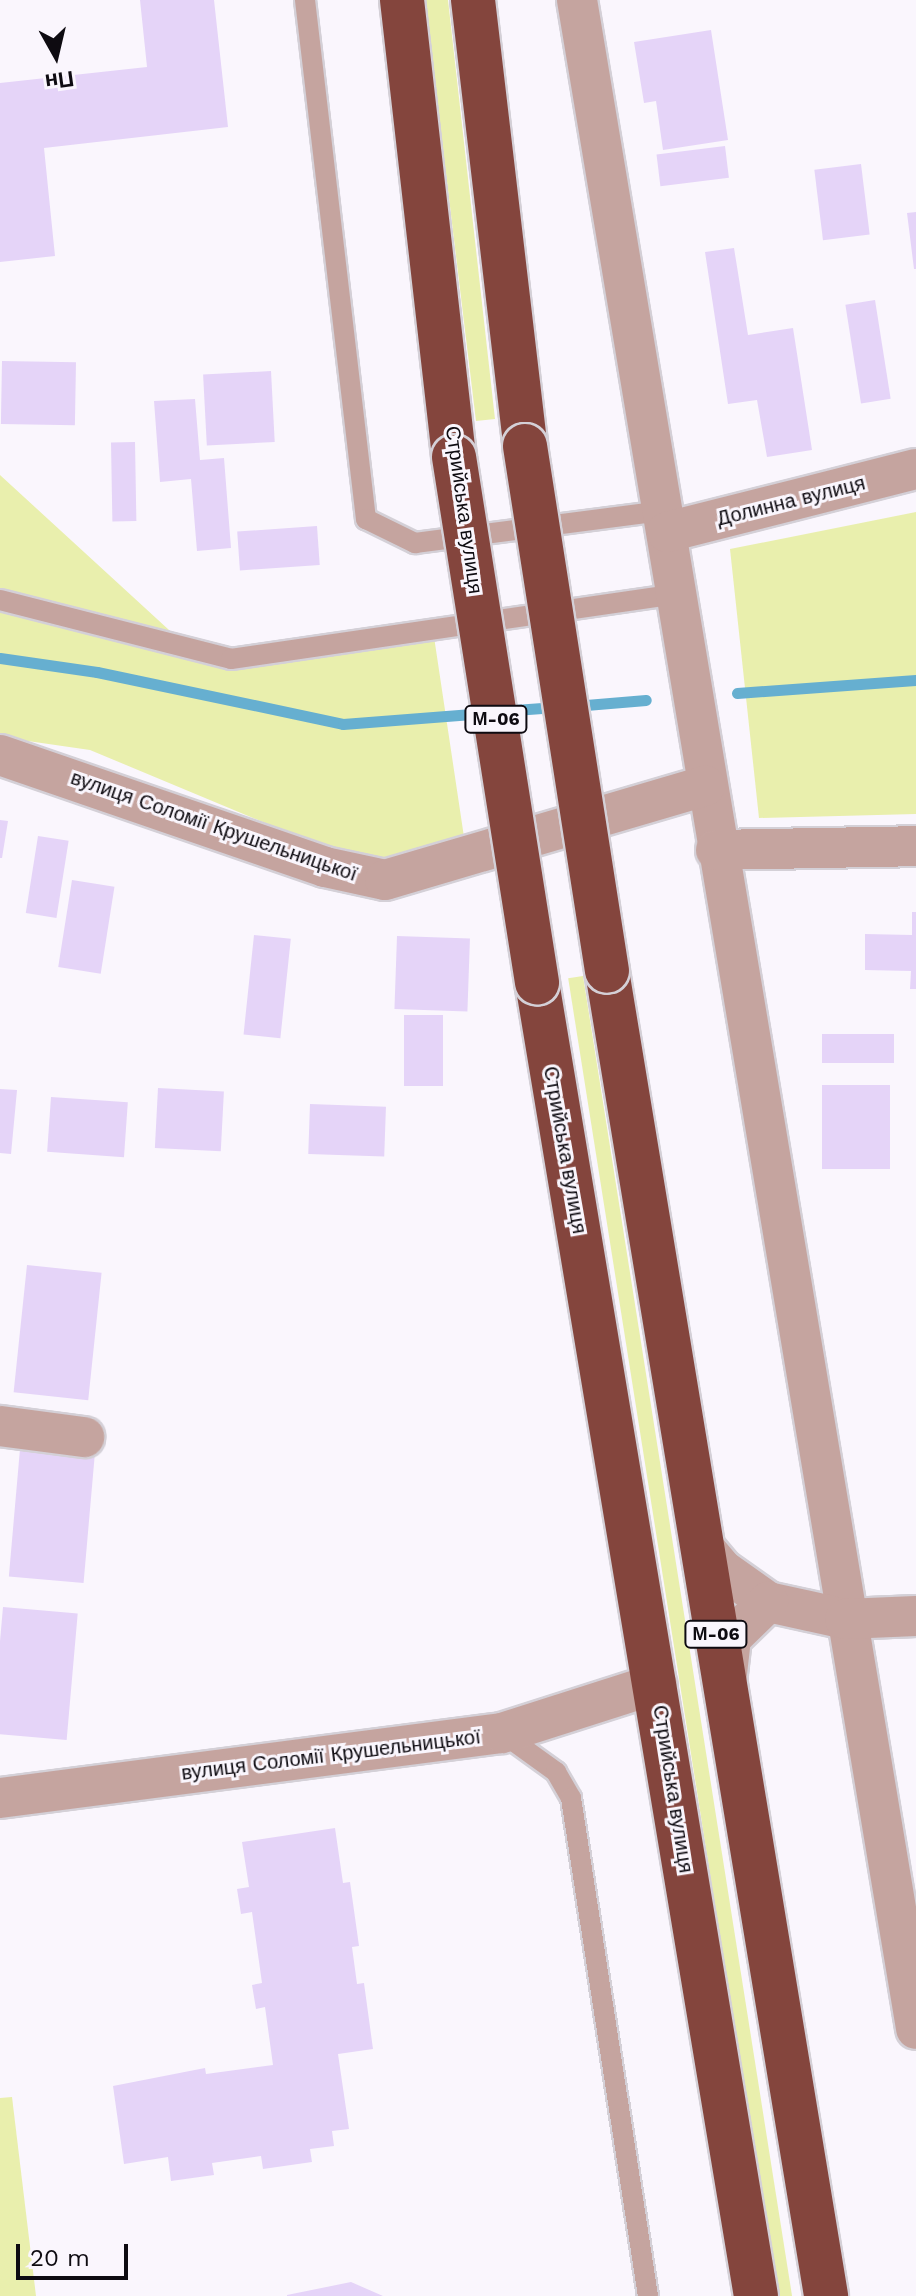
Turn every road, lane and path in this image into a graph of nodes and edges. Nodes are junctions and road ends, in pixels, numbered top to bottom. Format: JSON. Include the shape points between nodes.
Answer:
{"nodes":[{"id":1,"x":305,"y":0,"type":"edge"},
{"id":2,"x":402,"y":0,"type":"edge"},
{"id":3,"x":473,"y":0,"type":"edge"},
{"id":4,"x":577,"y":0,"type":"edge"},
{"id":5,"x":916,"y":469,"type":"edge"},
{"id":6,"x":665,"y":522,"type":"junction"},
{"id":7,"x":676,"y":594,"type":"junction"},
{"id":8,"x":0,"y":600,"type":"edge"},
{"id":9,"x":0,"y":755,"type":"edge"},
{"id":10,"x":705,"y":786,"type":"junction"},
{"id":11,"x":916,"y":846,"type":"edge"},
{"id":12,"x":716,"y":850,"type":"junction"},
{"id":13,"x":0,"y":1426,"type":"edge"},
{"id":14,"x":84,"y":1437,"type":"dead end"},
{"id":15,"x":701,"y":1544,"type":"junction"},
{"id":16,"x":768,"y":1602,"type":"junction"},
{"id":17,"x":916,"y":1616,"type":"edge"},
{"id":18,"x":845,"y":1619,"type":"junction"},
{"id":19,"x":656,"y":1684,"type":"junction"},
{"id":20,"x":725,"y":1690,"type":"junction"},
{"id":21,"x":502,"y":1733,"type":"junction"},
{"id":22,"x":0,"y":1798,"type":"edge"},
{"id":23,"x":916,"y":2029,"type":"edge"},
{"id":24,"x":648,"y":2296,"type":"edge"},
{"id":25,"x":756,"y":2296,"type":"edge"},
{"id":26,"x":826,"y":2296,"type":"edge"}],
"edges":[{"from":1,"to":6,"type":"lane","via":[[366,519],[415,543]]},
{"from":2,"to":19,"type":"highway","name":"Стрийська вулиця","number":"М-06","bridge":true,"via":[[454,457]]},
{"from":3,"to":15,"type":"highway","number":"М-06","bridge":true,"via":[[525,446]]},
{"from":4,"to":6,"type":"street"},
{"from":5,"to":6,"type":"street","name":"Долинна вулиця"},
{"from":6,"to":7,"type":"street"},
{"from":7,"to":8,"type":"lane","via":[[231,659]]},
{"from":7,"to":10,"type":"street"},
{"from":9,"to":10,"type":"street","name":"вулиця Соломії Крушельницької","via":[[325,867],[385,880]]},
{"from":10,"to":12,"type":"street"},
{"from":11,"to":12,"type":"street"},
{"from":12,"to":18,"type":"street"},
{"from":13,"to":14,"type":"street"},
{"from":15,"to":16,"type":"street","via":[[723,1570]]},
{"from":15,"to":20,"type":"highway","number":"М-06"},
{"from":16,"to":18,"type":"street"},
{"from":16,"to":20,"type":"street","via":[[731,1638]]},
{"from":17,"to":18,"type":"street"},
{"from":18,"to":23,"type":"street"},
{"from":19,"to":21,"type":"street","name":"вулиця Соломії Крушельницької"},
{"from":19,"to":25,"type":"highway","name":"Стрийська вулиця","number":"М-06"},
{"from":20,"to":26,"type":"highway","number":"М-06"},
{"from":21,"to":22,"type":"street","name":"вулиця Соломії Крушельницької"},
{"from":21,"to":24,"type":"lane","via":[[556,1772],[571,1798]]}]}
